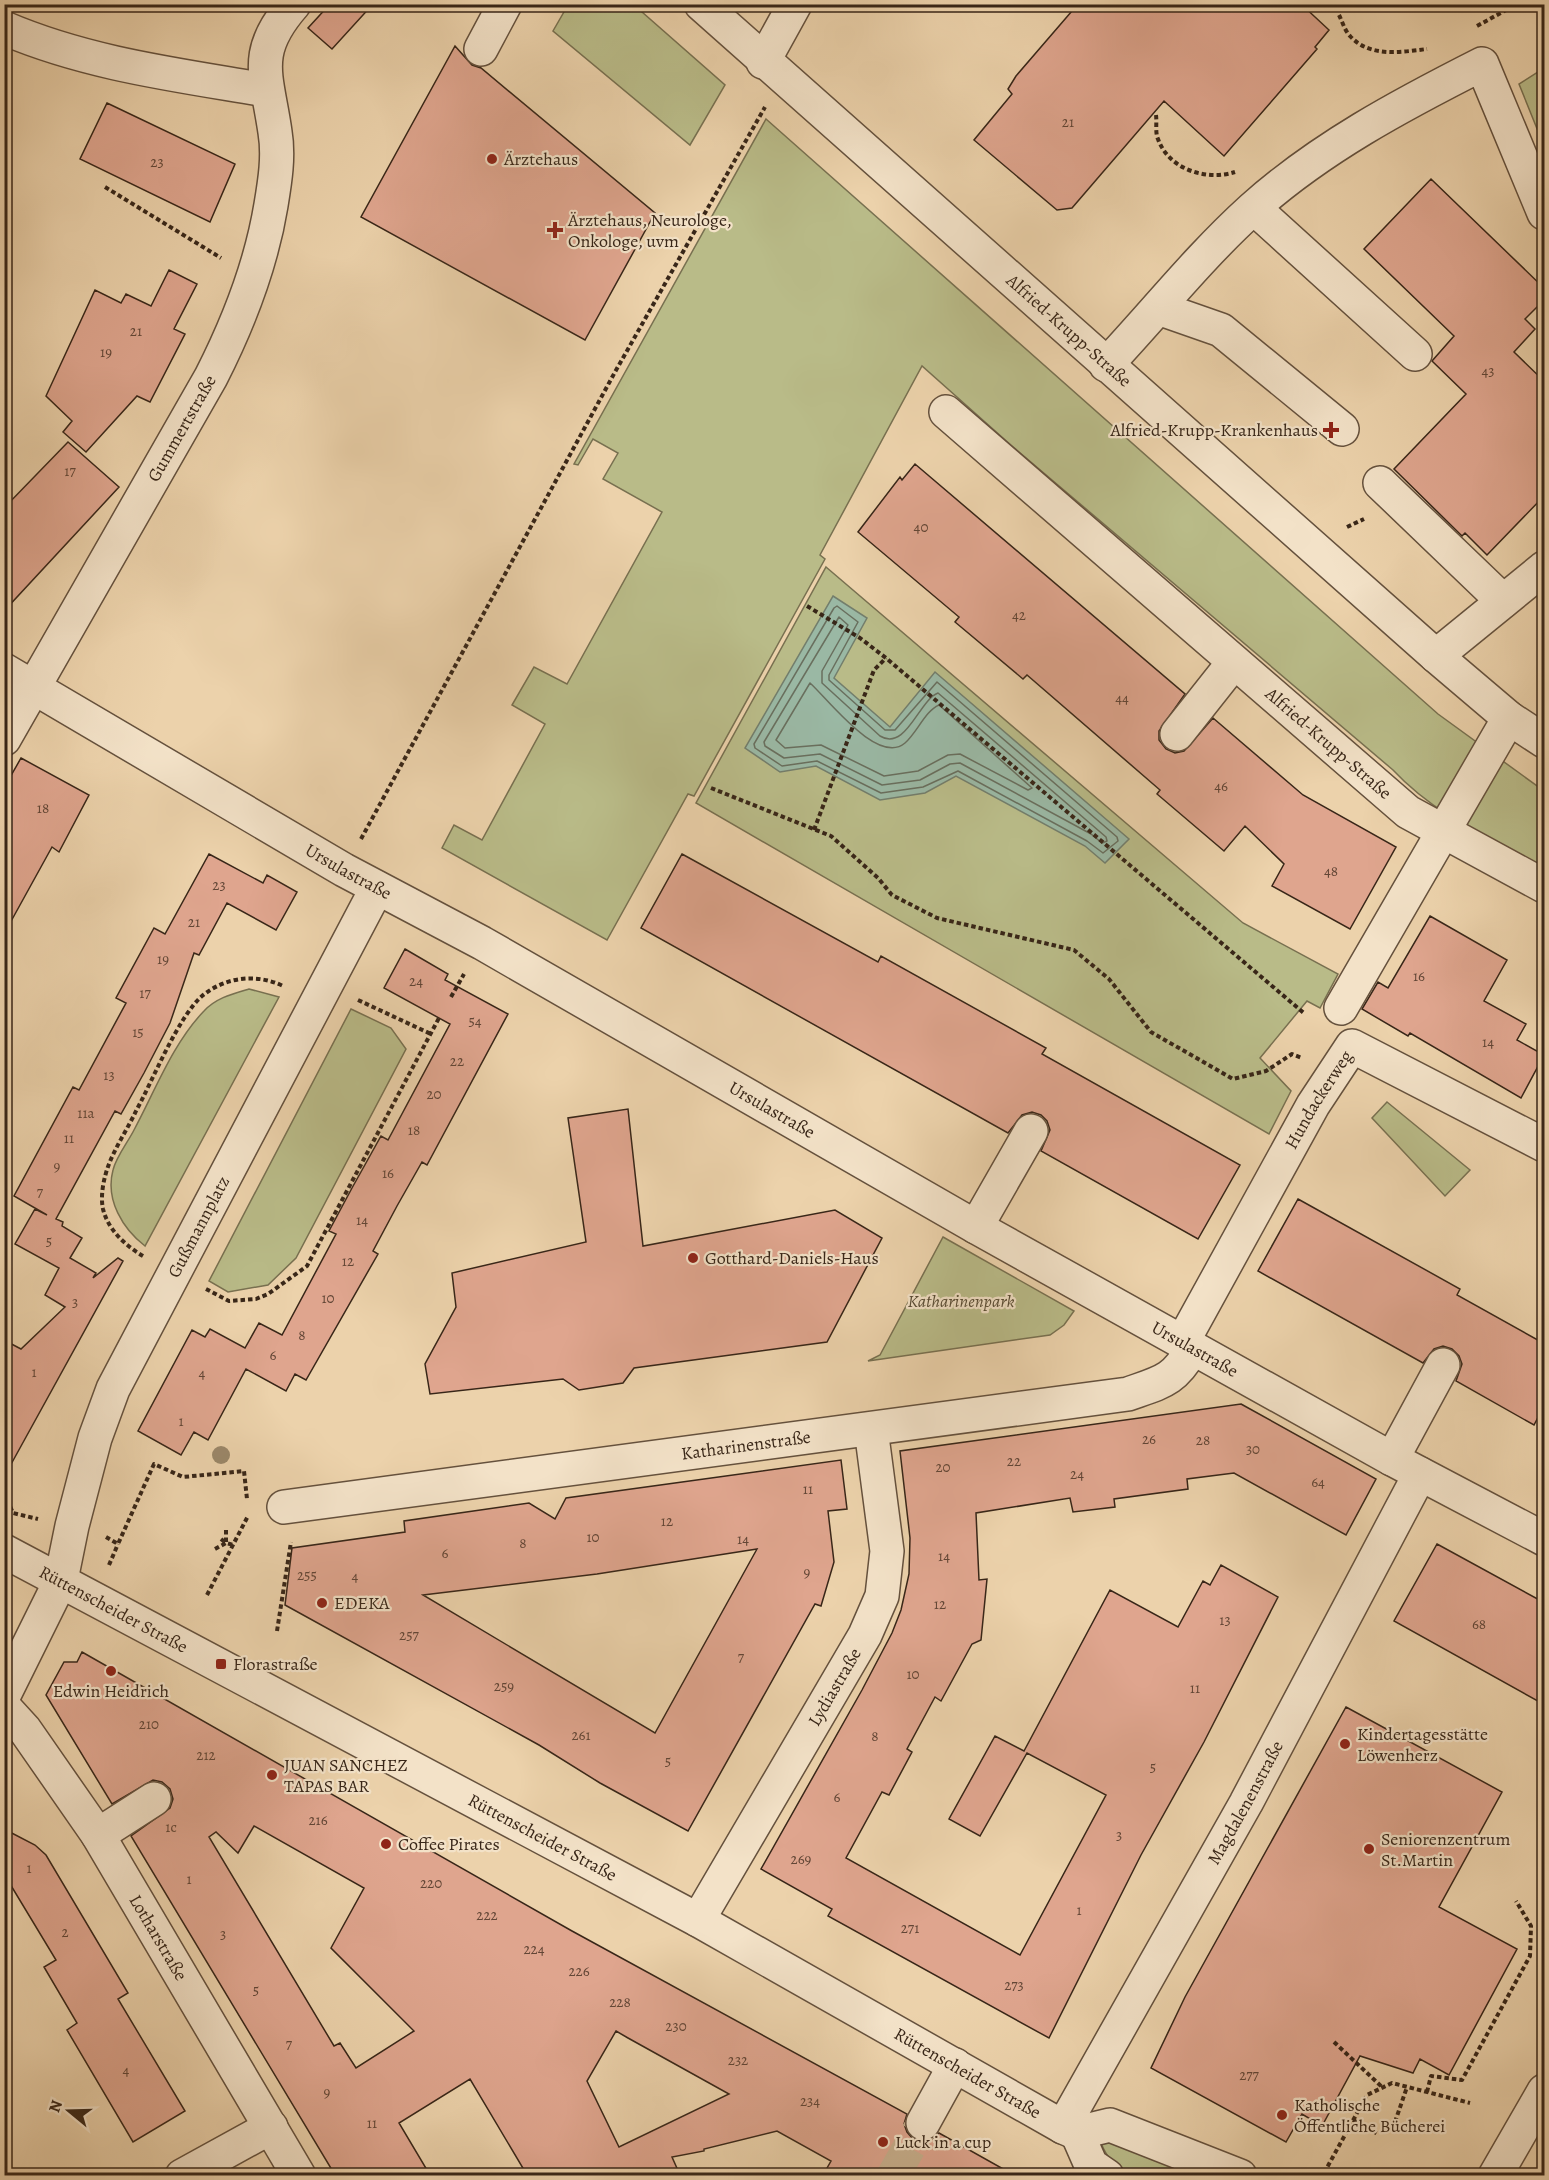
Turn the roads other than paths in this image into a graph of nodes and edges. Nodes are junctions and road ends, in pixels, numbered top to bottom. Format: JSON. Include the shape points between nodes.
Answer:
{"nodes":[{"id":1,"x":294,"y":4,"type":"edge"},
{"id":2,"x":505,"y":4,"type":"edge"},
{"id":3,"x":701,"y":4,"type":"edge"},
{"id":4,"x":795,"y":4,"type":"edge"},
{"id":5,"x":4,"y":28,"type":"edge"},
{"id":6,"x":481,"y":49,"type":"dead end"},
{"id":7,"x":772,"y":70,"type":"junction"},
{"id":8,"x":266,"y":90,"type":"junction"},
{"id":9,"x":1254,"y":208,"type":"junction"},
{"id":10,"x":1545,"y":213,"type":"edge"},
{"id":11,"x":1158,"y":308,"type":"junction"},
{"id":12,"x":1416,"y":354,"type":"dead end"},
{"id":13,"x":1106,"y":365,"type":"junction"},
{"id":14,"x":946,"y":412,"type":"dead end"},
{"id":15,"x":1342,"y":429,"type":"dead end"},
{"id":16,"x":1380,"y":483,"type":"dead end"},
{"id":17,"x":1545,"y":568,"type":"edge"},
{"id":18,"x":1503,"y":601,"type":"junction"},
{"id":19,"x":1436,"y":656,"type":"junction"},
{"id":20,"x":1234,"y":662,"type":"junction"},
{"id":21,"x":4,"y":670,"type":"edge"},
{"id":22,"x":34,"y":687,"type":"junction"},
{"id":23,"x":1509,"y":718,"type":"junction"},
{"id":24,"x":1177,"y":734,"type":"dead end"},
{"id":25,"x":4,"y":739,"type":"edge"},
{"id":26,"x":1545,"y":741,"type":"edge"},
{"id":27,"x":1443,"y":830,"type":"junction"},
{"id":28,"x":1545,"y":886,"type":"edge"},
{"id":29,"x":377,"y":888,"type":"junction"},
{"id":30,"x":1341,"y":1008,"type":"dead end"},
{"id":31,"x":1031,"y":1131,"type":"dead end"},
{"id":32,"x":1545,"y":1145,"type":"edge"},
{"id":33,"x":976,"y":1227,"type":"junction"},
{"id":34,"x":1187,"y":1346,"type":"junction"},
{"id":35,"x":1443,"y":1365,"type":"dead end"},
{"id":36,"x":871,"y":1429,"type":"junction"},
{"id":37,"x":1406,"y":1466,"type":"junction"},
{"id":38,"x":284,"y":1507,"type":"road end"},
{"id":39,"x":1545,"y":1539,"type":"edge"},
{"id":40,"x":4,"y":1551,"type":"edge"},
{"id":41,"x":61,"y":1580,"type":"junction"},
{"id":42,"x":4,"y":1695,"type":"edge"},
{"id":43,"x":4,"y":1707,"type":"edge"},
{"id":44,"x":154,"y":1799,"type":"dead end"},
{"id":45,"x":98,"y":1835,"type":"junction"},
{"id":46,"x":698,"y":1920,"type":"junction"},
{"id":47,"x":955,"y":2065,"type":"junction"},
{"id":48,"x":1545,"y":2091,"type":"edge"},
{"id":49,"x":922,"y":2123,"type":"tunnel mouth"},
{"id":50,"x":271,"y":2127,"type":"junction"},
{"id":51,"x":1070,"y":2130,"type":"junction"},
{"id":52,"x":1493,"y":2171,"type":"edge"},
{"id":53,"x":182,"y":2175,"type":"edge"},
{"id":54,"x":299,"y":2175,"type":"edge"},
{"id":55,"x":1107,"y":2175,"type":"edge"},
{"id":56,"x":1240,"y":2175,"type":"edge"}],
"edges":[{"from":1,"to":8,"type":"street","name":"Gummertstraße","via":[[274,29],[268,45]]},
{"from":2,"to":6,"type":"street"},
{"from":3,"to":7,"type":"street","name":"Alfried-Krupp-Straße"},
{"from":4,"to":7,"type":"street"},
{"from":5,"to":8,"type":"street","via":[[102,61]]},
{"from":7,"to":13,"type":"street","name":"Alfried-Krupp-Straße"},
{"from":8,"to":22,"type":"street","name":"Gummertstraße","via":[[277,155],[266,234],[248,294],[211,377]]},
{"from":9,"to":10,"type":"street","via":[[1307,165],[1366,126],[1482,64]]},
{"from":9,"to":11,"type":"street","via":[[1211,248]]},
{"from":9,"to":12,"type":"street"},
{"from":11,"to":13,"type":"street"},
{"from":11,"to":15,"type":"street","via":[[1221,330]]},
{"from":13,"to":19,"type":"street","name":"Alfried-Krupp-Straße"},
{"from":14,"to":20,"type":"street","name":"Alfried-Krupp-Straße"},
{"from":16,"to":18,"type":"street"},
{"from":17,"to":18,"type":"street"},
{"from":18,"to":19,"type":"street"},
{"from":19,"to":23,"type":"street","name":"Alfried-Krupp-Straße"},
{"from":20,"to":24,"type":"street"},
{"from":20,"to":27,"type":"street","name":"Alfried-Krupp-Straße","via":[[1408,812]]},
{"from":21,"to":22,"type":"street","name":"Ursulastraße"},
{"from":22,"to":25,"type":"street","name":"Gummertstraße"},
{"from":22,"to":29,"type":"street","name":"Ursulastraße"},
{"from":23,"to":26,"type":"street","name":"Alfried-Krupp-Straße"},
{"from":23,"to":27,"type":"street"},
{"from":27,"to":28,"type":"street","name":"Alfried-Krupp-Straße"},
{"from":27,"to":30,"type":"street"},
{"from":29,"to":33,"type":"street","name":"Ursulastraße","via":[[482,943]]},
{"from":29,"to":41,"type":"street","name":"Gußmannplatz","via":[[113,1389],[72,1526]]},
{"from":31,"to":33,"type":"street"},
{"from":32,"to":34,"type":"street","name":"Hundackerweg","via":[[1352,1046],[1313,1105]]},
{"from":33,"to":34,"type":"street","name":"Ursulastraße"},
{"from":34,"to":36,"type":"street","name":"Katharinenstraße","via":[[1181,1369],[1163,1382],[1128,1394]]},
{"from":34,"to":37,"type":"street","name":"Ursulastraße"},
{"from":35,"to":37,"type":"street","name":"Magdalenenstraße"},
{"from":36,"to":38,"type":"street","name":"Katharinenstraße"},
{"from":36,"to":46,"type":"street","name":"Lydiastraße","via":[[887,1551],[882,1596],[865,1635]]},
{"from":37,"to":39,"type":"street","name":"Ursulastraße"},
{"from":37,"to":51,"type":"street","name":"Magdalenenstraße","via":[[1246,1803]]},
{"from":40,"to":41,"type":"street","name":"Rüttenscheider Straße"},
{"from":41,"to":42,"type":"street"},
{"from":41,"to":46,"type":"street","name":"Rüttenscheider Straße"},
{"from":43,"to":45,"type":"street","name":"Lotharstraße","via":[[25,1730]]},
{"from":44,"to":45,"type":"street"},
{"from":45,"to":50,"type":"street","name":"Lotharstraße"},
{"from":46,"to":47,"type":"street","name":"Rüttenscheider Straße"},
{"from":47,"to":49,"type":"street"},
{"from":47,"to":51,"type":"street","name":"Rüttenscheider Straße"},
{"from":48,"to":52,"type":"street"},
{"from":50,"to":53,"type":"street"},
{"from":50,"to":54,"type":"street","name":"Lotharstraße"},
{"from":51,"to":55,"type":"street","via":[[1091,2165]]},
{"from":51,"to":56,"type":"street","via":[[1110,2125]]}]}
